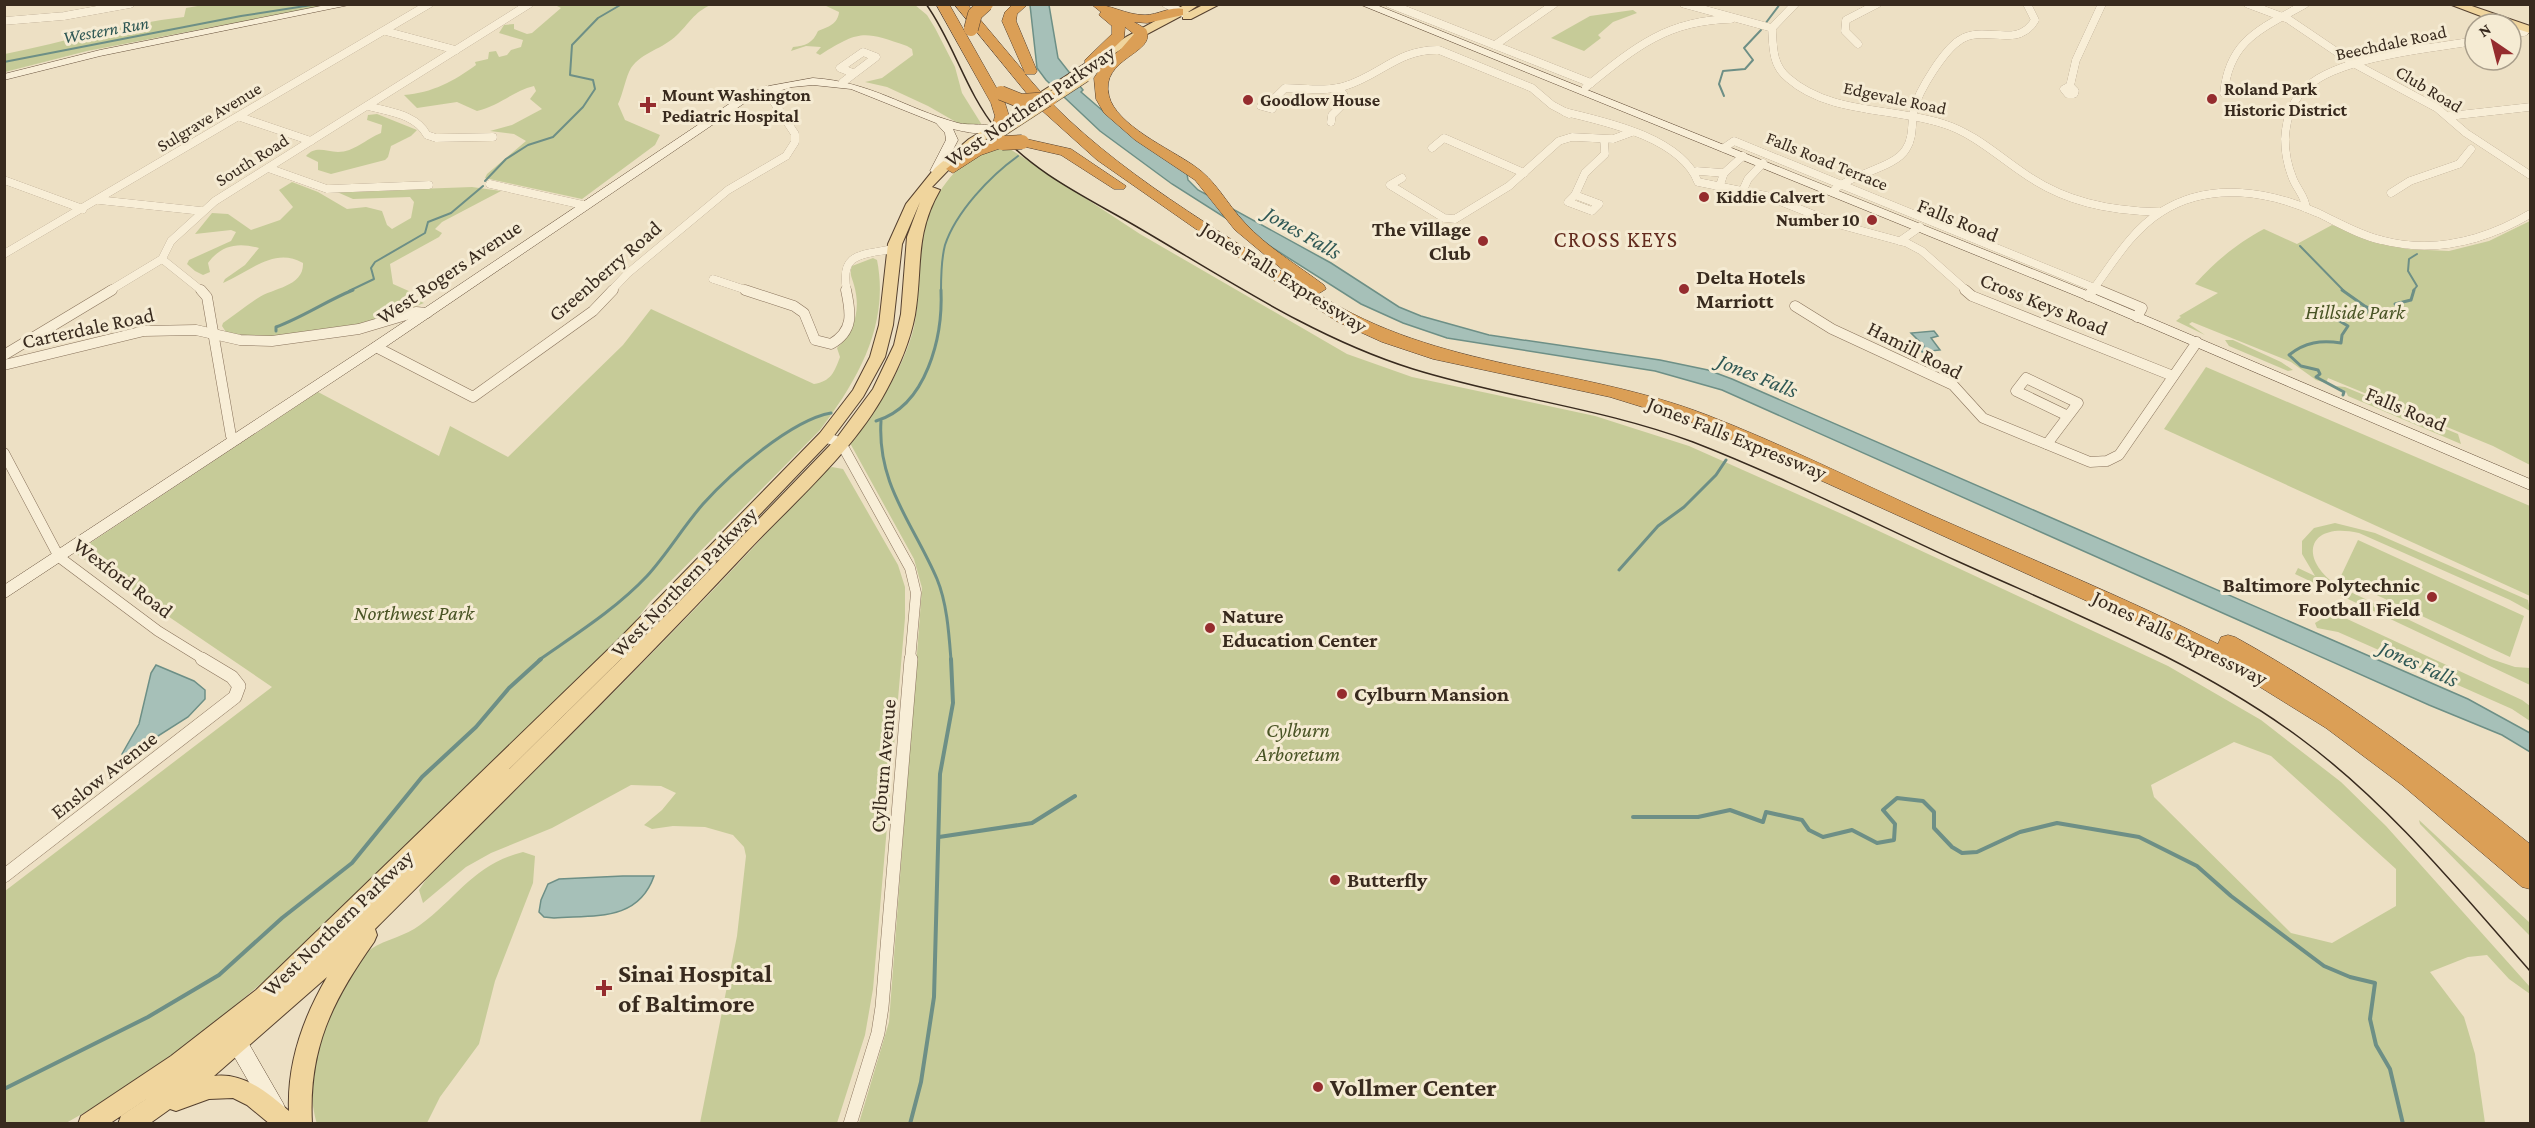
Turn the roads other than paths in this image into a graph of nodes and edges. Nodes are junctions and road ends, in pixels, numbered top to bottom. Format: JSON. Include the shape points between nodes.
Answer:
{"nodes":[{"id":1,"x":130,"y":4,"type":"edge"},
{"id":2,"x":349,"y":4,"type":"edge"},
{"id":3,"x":429,"y":4,"type":"edge"},
{"id":4,"x":529,"y":4,"type":"edge"},
{"id":5,"x":942,"y":4,"type":"edge"},
{"id":6,"x":960,"y":4,"type":"edge"},
{"id":7,"x":975,"y":4,"type":"edge"},
{"id":8,"x":986,"y":4,"type":"edge"},
{"id":9,"x":1087,"y":4,"type":"edge"},
{"id":10,"x":1097,"y":4,"type":"edge"},
{"id":11,"x":1166,"y":4,"type":"edge"},
{"id":12,"x":1215,"y":4,"type":"edge"},
{"id":13,"x":1390,"y":4,"type":"edge"},
{"id":14,"x":1554,"y":4,"type":"edge"},
{"id":15,"x":1684,"y":4,"type":"edge"},
{"id":16,"x":1796,"y":4,"type":"edge"},
{"id":17,"x":1877,"y":4,"type":"edge"},
{"id":18,"x":2027,"y":4,"type":"edge"},
{"id":19,"x":2248,"y":4,"type":"edge"},
{"id":20,"x":2305,"y":4,"type":"edge"},
{"id":21,"x":2439,"y":4,"type":"edge"},
{"id":22,"x":2454,"y":4,"type":"edge"},
{"id":23,"x":1022,"y":5,"type":"edge"},
{"id":24,"x":1365,"y":5,"type":"edge"},
{"id":25,"x":2097,"y":6,"type":"edge"},
{"id":26,"x":1199,"y":7,"type":"edge"},
{"id":27,"x":1699,"y":9,"type":"junction"},
{"id":28,"x":1178,"y":12,"type":"junction"},
{"id":29,"x":2464,"y":12,"type":"edge"},
{"id":30,"x":19,"y":14,"type":"dead end"},
{"id":31,"x":1113,"y":14,"type":"junction"},
{"id":32,"x":2283,"y":17,"type":"junction"},
{"id":33,"x":1701,"y":18,"type":"junction"},
{"id":34,"x":1731,"y":19,"type":"junction"},
{"id":35,"x":4,"y":21,"type":"edge"},
{"id":36,"x":13,"y":21,"type":"junction"},
{"id":37,"x":1772,"y":28,"type":"junction"},
{"id":38,"x":385,"y":31,"type":"junction"},
{"id":39,"x":2529,"y":32,"type":"edge"},
{"id":40,"x":1140,"y":38,"type":"junction"},
{"id":41,"x":2463,"y":43,"type":"edge"},
{"id":42,"x":1858,"y":44,"type":"dead end"},
{"id":43,"x":1495,"y":45,"type":"junction"},
{"id":44,"x":456,"y":51,"type":"junction"},
{"id":45,"x":1114,"y":56,"type":"joint"},
{"id":46,"x":2353,"y":63,"type":"junction"},
{"id":47,"x":1085,"y":70,"type":"junction"},
{"id":48,"x":1030,"y":71,"type":"junction"},
{"id":49,"x":853,"y":73,"type":"dead end"},
{"id":50,"x":4,"y":77,"type":"edge"},
{"id":51,"x":843,"y":82,"type":"junction"},
{"id":52,"x":1592,"y":83,"type":"junction"},
{"id":53,"x":2070,"y":86,"type":"dead end"},
{"id":54,"x":1338,"y":87,"type":"junction"},
{"id":55,"x":766,"y":90,"type":"junction"},
{"id":56,"x":1581,"y":91,"type":"junction"},
{"id":57,"x":2224,"y":93,"type":"dead end"},
{"id":58,"x":997,"y":94,"type":"junction"},
{"id":59,"x":1050,"y":99,"type":"junction"},
{"id":60,"x":1032,"y":101,"type":"junction"},
{"id":61,"x":1271,"y":102,"type":"dead end"},
{"id":62,"x":368,"y":105,"type":"junction"},
{"id":63,"x":2530,"y":107,"type":"edge"},
{"id":64,"x":1913,"y":116,"type":"junction"},
{"id":65,"x":2449,"y":116,"type":"junction"},
{"id":66,"x":240,"y":117,"type":"junction"},
{"id":67,"x":940,"y":122,"type":"junction"},
{"id":68,"x":1331,"y":122,"type":"dead end"},
{"id":69,"x":996,"y":129,"type":"junction"},
{"id":70,"x":1632,"y":132,"type":"junction"},
{"id":71,"x":2466,"y":133,"type":"junction"},
{"id":72,"x":493,"y":137,"type":"dead end"},
{"id":73,"x":1604,"y":139,"type":"junction"},
{"id":74,"x":311,"y":141,"type":"junction"},
{"id":75,"x":1432,"y":148,"type":"dead end"},
{"id":76,"x":1724,"y":148,"type":"junction"},
{"id":77,"x":2471,"y":150,"type":"junction"},
{"id":78,"x":2490,"y":150,"type":"junction"},
{"id":79,"x":1743,"y":156,"type":"junction"},
{"id":80,"x":1102,"y":157,"type":"junction"},
{"id":81,"x":1763,"y":164,"type":"junction"},
{"id":82,"x":268,"y":168,"type":"junction"},
{"id":83,"x":952,"y":169,"type":"junction"},
{"id":84,"x":936,"y":171,"type":"junction"},
{"id":85,"x":1696,"y":171,"type":"junction"},
{"id":86,"x":1524,"y":173,"type":"junction"},
{"id":87,"x":1724,"y":173,"type":"junction"},
{"id":88,"x":2530,"y":176,"type":"edge"},
{"id":89,"x":1402,"y":178,"type":"dead end"},
{"id":90,"x":4,"y":180,"type":"edge"},
{"id":91,"x":490,"y":184,"type":"dead end"},
{"id":92,"x":429,"y":185,"type":"dead end"},
{"id":93,"x":1720,"y":185,"type":"junction"},
{"id":94,"x":1836,"y":188,"type":"junction"},
{"id":95,"x":1743,"y":190,"type":"junction"},
{"id":96,"x":2391,"y":193,"type":"dead end"},
{"id":97,"x":1575,"y":195,"type":"dead end"},
{"id":98,"x":98,"y":200,"type":"junction"},
{"id":99,"x":583,"y":205,"type":"junction"},
{"id":100,"x":2306,"y":208,"type":"junction"},
{"id":101,"x":83,"y":209,"type":"junction"},
{"id":102,"x":202,"y":211,"type":"junction"},
{"id":103,"x":2127,"y":212,"type":"junction"},
{"id":104,"x":2160,"y":212,"type":"junction"},
{"id":105,"x":2530,"y":214,"type":"edge"},
{"id":106,"x":2143,"y":225,"type":"junction"},
{"id":107,"x":1920,"y":227,"type":"junction"},
{"id":108,"x":1900,"y":241,"type":"junction"},
{"id":109,"x":894,"y":249,"type":"junction"},
{"id":110,"x":4,"y":254,"type":"edge"},
{"id":111,"x":162,"y":260,"type":"junction"},
{"id":112,"x":712,"y":279,"type":"dead end"},
{"id":113,"x":1318,"y":289,"type":"junction"},
{"id":114,"x":2092,"y":292,"type":"junction"},
{"id":115,"x":1795,"y":306,"type":"dead end"},
{"id":116,"x":427,"y":313,"type":"junction"},
{"id":117,"x":214,"y":333,"type":"junction"},
{"id":118,"x":2197,"y":342,"type":"junction"},
{"id":119,"x":376,"y":347,"type":"junction"},
{"id":120,"x":4,"y":355,"type":"edge"},
{"id":121,"x":4,"y":364,"type":"edge"},
{"id":122,"x":2173,"y":376,"type":"junction"},
{"id":123,"x":1579,"y":384,"type":"junction"},
{"id":124,"x":2068,"y":416,"type":"junction"},
{"id":125,"x":237,"y":439,"type":"junction"},
{"id":126,"x":833,"y":440,"type":"junction"},
{"id":127,"x":2047,"y":444,"type":"junction"},
{"id":128,"x":4,"y":453,"type":"edge"},
{"id":129,"x":9,"y":474,"type":"edge"},
{"id":130,"x":2530,"y":485,"type":"edge"},
{"id":131,"x":59,"y":557,"type":"junction"},
{"id":132,"x":4,"y":593,"type":"edge"},
{"id":133,"x":228,"y":704,"type":"joint"},
{"id":134,"x":2347,"y":713,"type":"junction"},
{"id":135,"x":2530,"y":845,"type":"edge"},
{"id":136,"x":2530,"y":858,"type":"edge"},
{"id":137,"x":4,"y":876,"type":"edge"},
{"id":138,"x":2530,"y":880,"type":"edge"},
{"id":139,"x":401,"y":889,"type":"junction"},
{"id":140,"x":231,"y":1037,"type":"junction"},
{"id":141,"x":137,"y":1119,"type":"edge"},
{"id":142,"x":289,"y":1122,"type":"edge"},
{"id":143,"x":89,"y":1124,"type":"edge"},
{"id":144,"x":850,"y":1124,"type":"edge"}],
"edges":[{"from":1,"to":36,"type":"street"},
{"from":2,"to":50,"type":"main road","via":[[100,53]]},
{"from":3,"to":38,"type":"street","name":"Sulgrave Avenue"},
{"from":4,"to":44,"type":"street","name":"South Road"},
{"from":5,"to":58,"type":"highway"},
{"from":6,"to":80,"type":"highway","name":"Jones Falls Expressway","via":[[1043,104]]},
{"from":7,"to":48,"type":"highway","name":"Jones Falls Expressway"},
{"from":8,"to":80,"type":"highway","bridge":true,"via":[[975,14],[971,29],[999,71],[1040,113]]},
{"from":9,"to":47,"type":"highway","via":[[1113,20],[1120,31]]},
{"from":10,"to":31,"type":"highway"},
{"from":11,"to":28,"type":"street"},
{"from":12,"to":26,"type":"main road","name":"West Northern Parkway"},
{"from":13,"to":43,"type":"street"},
{"from":14,"to":43,"type":"street"},
{"from":15,"to":27,"type":"street"},
{"from":16,"to":37,"type":"street"},
{"from":17,"to":42,"type":"street","via":[[1850,16],[1845,24],[1847,34]]},
{"from":18,"to":64,"type":"street","via":[[2035,20],[2025,32],[1974,35],[1959,40],[1922,92]]},
{"from":19,"to":32,"type":"street","name":"Club Road"},
{"from":20,"to":32,"type":"street"},
{"from":21,"to":29,"type":"main road"},
{"from":22,"to":39,"type":"main road"},
{"from":23,"to":48,"type":"highway","via":[[1011,12],[1009,21]]},
{"from":24,"to":56,"type":"main road","name":"Falls Road"},
{"from":25,"to":53,"type":"street"},
{"from":26,"to":28,"type":"main road","name":"West Northern Parkway"},
{"from":26,"to":40,"type":"main road","name":"West Northern Parkway"},
{"from":27,"to":33,"type":"street"},
{"from":27,"to":34,"type":"street"},
{"from":28,"to":31,"type":"highway","via":[[1147,19]]},
{"from":28,"to":40,"type":"main road","name":"West Northern Parkway"},
{"from":30,"to":36,"type":"street"},
{"from":31,"to":40,"type":"highway"},
{"from":32,"to":46,"type":"street","name":"Club Road"},
{"from":32,"to":57,"type":"street","via":[[2251,36],[2232,56],[2223,74]]},
{"from":33,"to":34,"type":"street"},
{"from":33,"to":52,"type":"street","via":[[1649,38]]},
{"from":34,"to":37,"type":"street"},
{"from":35,"to":36,"type":"street"},
{"from":37,"to":64,"type":"street","name":"Edgevale Road","via":[[1775,63],[1801,87],[1844,105]]},
{"from":38,"to":44,"type":"street"},
{"from":38,"to":66,"type":"street","name":"Sulgrave Avenue"},
{"from":40,"to":45,"type":"highway"},
{"from":40,"to":47,"type":"main road","name":"West Northern Parkway"},
{"from":40,"to":113,"type":"highway","via":[[1106,69],[1100,84],[1109,111],[1193,171],[1248,234]]},
{"from":41,"to":46,"type":"street","name":"Beechdale Road"},
{"from":43,"to":52,"type":"street"},
{"from":44,"to":62,"type":"street","name":"South Road"},
{"from":45,"to":47,"type":"main road","name":"West Northern Parkway"},
{"from":46,"to":65,"type":"street","name":"Club Road"},
{"from":46,"to":100,"type":"street","name":"Beechdale Road","via":[[2311,82],[2288,118],[2285,156]]},
{"from":47,"to":59,"type":"main road","name":"West Northern Parkway","bridge":true},
{"from":47,"to":60,"type":"main road","name":"West Northern Parkway"},
{"from":48,"to":113,"type":"highway","name":"Jones Falls Expressway","via":[[1067,112],[1113,152]]},
{"from":49,"to":51,"type":"street"},
{"from":51,"to":55,"type":"main road","name":"West Rogers Avenue","via":[[805,82]]},
{"from":51,"to":67,"type":"main road","name":"West Rogers Avenue","via":[[873,91]]},
{"from":52,"to":56,"type":"street"},
{"from":54,"to":61,"type":"street","name":"Cross Keys Road","via":[[1285,88]]},
{"from":54,"to":68,"type":"street","via":[[1344,103],[1332,115]]},
{"from":54,"to":70,"type":"street","name":"Cross Keys Road","via":[[1356,82],[1404,54],[1431,49],[1524,84],[1580,119]]},
{"from":55,"to":99,"type":"main road","name":"West Rogers Avenue","via":[[735,104]]},
{"from":55,"to":119,"type":"street","name":"Greenberry Road","via":[[795,134],[795,142],[786,156],[728,190],[627,274],[593,310],[473,397]]},
{"from":56,"to":76,"type":"main road","name":"Falls Road"},
{"from":58,"to":60,"type":"highway","bridge":true},
{"from":58,"to":69,"type":"highway","via":[[1001,111]]},
{"from":59,"to":60,"type":"highway","bridge":true},
{"from":59,"to":69,"type":"main road","name":"West Northern Parkway","bridge":true},
{"from":60,"to":69,"type":"main road","name":"West Northern Parkway"},
{"from":62,"to":72,"type":"street","via":[[415,121],[427,135],[436,138]]},
{"from":62,"to":74,"type":"street","name":"South Road"},
{"from":63,"to":65,"type":"street"},
{"from":64,"to":94,"type":"street","via":[[1908,145],[1902,154],[1847,177]]},
{"from":64,"to":103,"type":"street","name":"Edgevale Road","via":[[1963,132],[2056,193]]},
{"from":65,"to":71,"type":"street","name":"Club Road"},
{"from":66,"to":74,"type":"street"},
{"from":66,"to":98,"type":"street","name":"Sulgrave Avenue"},
{"from":67,"to":69,"type":"main road","name":"West Rogers Avenue","via":[[966,130]]},
{"from":67,"to":84,"type":"main road","via":[[952,140]]},
{"from":69,"to":83,"type":"main road","name":"West Northern Parkway"},
{"from":69,"to":84,"type":"main road","name":"West Northern Parkway"},
{"from":70,"to":73,"type":"street"},
{"from":70,"to":85,"type":"street","name":"Cross Keys Road","via":[[1653,140]]},
{"from":71,"to":77,"type":"street","name":"Club Road"},
{"from":71,"to":78,"type":"street","name":"Club Road"},
{"from":73,"to":86,"type":"street","via":[[1572,137],[1559,141]]},
{"from":73,"to":97,"type":"street","via":[[1605,154],[1585,173]]},
{"from":74,"to":82,"type":"street","name":"South Road"},
{"from":75,"to":86,"type":"street","via":[[1444,138]]},
{"from":76,"to":79,"type":"main road","name":"Falls Road"},
{"from":76,"to":94,"type":"street","name":"Falls Road Terrace","via":[[1734,141]]},
{"from":77,"to":78,"type":"street"},
{"from":77,"to":96,"type":"street","via":[[2459,164],[2410,181]]},
{"from":78,"to":88,"type":"street","name":"Club Road"},
{"from":79,"to":81,"type":"main road","name":"Falls Road"},
{"from":79,"to":87,"type":"street"},
{"from":80,"to":123,"type":"highway","name":"Jones Falls Expressway","via":[[1308,297],[1366,329],[1439,355]]},
{"from":81,"to":94,"type":"main road","name":"Falls Road"},
{"from":81,"to":95,"type":"street","via":[[1748,178]]},
{"from":82,"to":92,"type":"street","via":[[327,189]]},
{"from":82,"to":102,"type":"street","name":"South Road"},
{"from":83,"to":123,"type":"highway","bridge":true,"via":[[976,152],[1000,143],[1054,147],[1074,155],[1299,303],[1359,336],[1435,361]]},
{"from":83,"to":126,"type":"main road","name":"West Northern Parkway","via":[[930,196],[916,228],[908,314],[897,353],[868,408]]},
{"from":84,"to":109,"type":"main road","name":"West Northern Parkway","via":[[910,207]]},
{"from":85,"to":87,"type":"street"},
{"from":85,"to":93,"type":"street","name":"Cross Keys Road","via":[[1698,182]]},
{"from":86,"to":89,"type":"street","via":[[1455,219],[1444,218],[1390,185]]},
{"from":87,"to":93,"type":"street"},
{"from":90,"to":101,"type":"street"},
{"from":91,"to":99,"type":"street"},
{"from":93,"to":95,"type":"street","name":"Cross Keys Road"},
{"from":94,"to":107,"type":"main road","name":"Falls Road"},
{"from":94,"to":114,"type":"street","name":"Falls Road Terrace"},
{"from":95,"to":108,"type":"street","name":"Cross Keys Road","via":[[1837,224]]},
{"from":98,"to":101,"type":"street","name":"Sulgrave Avenue"},
{"from":98,"to":102,"type":"street"},
{"from":99,"to":116,"type":"main road","name":"West Rogers Avenue"},
{"from":100,"to":104,"type":"street","name":"Edgevale Road","via":[[2264,196],[2221,192],[2195,196]]},
{"from":100,"to":105,"type":"street","name":"Edgevale Road","via":[[2370,237],[2418,246],[2475,241]]},
{"from":101,"to":110,"type":"street","name":"Sulgrave Avenue"},
{"from":102,"to":111,"type":"street","name":"South Road","via":[[171,241]]},
{"from":103,"to":104,"type":"street","name":"Edgevale Road"},
{"from":103,"to":106,"type":"street","name":"Edgevale Road"},
{"from":104,"to":106,"type":"street"},
{"from":106,"to":114,"type":"street"},
{"from":107,"to":108,"type":"street"},
{"from":107,"to":114,"type":"main road","name":"Falls Road"},
{"from":108,"to":122,"type":"street","name":"Cross Keys Road","via":[[1922,251],[1972,296]]},
{"from":109,"to":112,"type":"street","via":[[858,257],[844,268],[849,323],[841,338],[831,344],[815,340],[804,313],[794,306]]},
{"from":109,"to":126,"type":"main road","name":"West Northern Parkway","via":[[888,316],[877,358]]},
{"from":111,"to":117,"type":"street","via":[[205,292]]},
{"from":111,"to":120,"type":"street","name":"South Road"},
{"from":113,"to":134,"type":"highway","name":"Jones Falls Expressway","via":[[1374,320],[1420,338],[1616,380],[1706,409],[2175,616],[2268,664]]},
{"from":114,"to":118,"type":"main road","name":"Falls Road","via":[[2137,317]]},
{"from":115,"to":127,"type":"street","name":"Hamill Road","via":[[1832,329],[1953,385],[1983,418]]},
{"from":116,"to":117,"type":"street","name":"Carterdale Road","via":[[416,312],[358,329],[291,340],[254,342]]},
{"from":116,"to":119,"type":"main road","name":"West Rogers Avenue"},
{"from":117,"to":121,"type":"street","name":"Carterdale Road","via":[[181,329],[135,332]]},
{"from":117,"to":125,"type":"street","via":[[231,436]]},
{"from":118,"to":122,"type":"street","name":"Hamill Road"},
{"from":118,"to":130,"type":"main road","name":"Falls Road"},
{"from":119,"to":125,"type":"main road","name":"West Rogers Avenue"},
{"from":122,"to":127,"type":"street","name":"Hamill Road","via":[[2124,449],[2112,460],[2090,462]]},
{"from":123,"to":138,"type":"highway","name":"Jones Falls Expressway","via":[[1641,398],[1710,423],[2208,648],[2336,723],[2394,766]]},
{"from":124,"to":124,"type":"street","via":[[2078,403],[2026,378],[2016,391]]},
{"from":124,"to":127,"type":"street"},
{"from":125,"to":131,"type":"main road","name":"West Rogers Avenue"},
{"from":126,"to":139,"type":"main road","name":"West Northern Parkway","via":[[671,620]]},
{"from":126,"to":140,"type":"main road","name":"West Northern Parkway","via":[[306,955]]},
{"from":126,"to":144,"type":"street","name":"Cylburn Avenue","via":[[903,552],[916,593],[882,1007],[878,1033]]},
{"from":128,"to":129,"type":"street","name":"Wexford Road"},
{"from":129,"to":131,"type":"street","name":"Wexford Road"},
{"from":131,"to":132,"type":"main road","name":"West Rogers Avenue"},
{"from":131,"to":133,"type":"street","name":"Wexford Road","via":[[158,631],[232,677],[239,686]]},
{"from":133,"to":137,"type":"street","name":"Enslow Avenue"},
{"from":134,"to":135,"type":"highway","via":[[2409,754]]},
{"from":134,"to":136,"type":"highway","name":"Jones Falls Expressway"},
{"from":139,"to":140,"type":"main road","name":"West Northern Parkway","via":[[324,966]]},
{"from":139,"to":142,"type":"main road","via":[[350,957],[322,1003],[303,1056],[299,1106]]},
{"from":140,"to":141,"type":"main road","name":"West Northern Parkway"},
{"from":140,"to":142,"type":"main road"},
{"from":140,"to":143,"type":"main road","name":"West Northern Parkway"},
{"from":141,"to":142,"type":"main road","via":[[197,1091],[224,1086],[251,1093]]}]}
